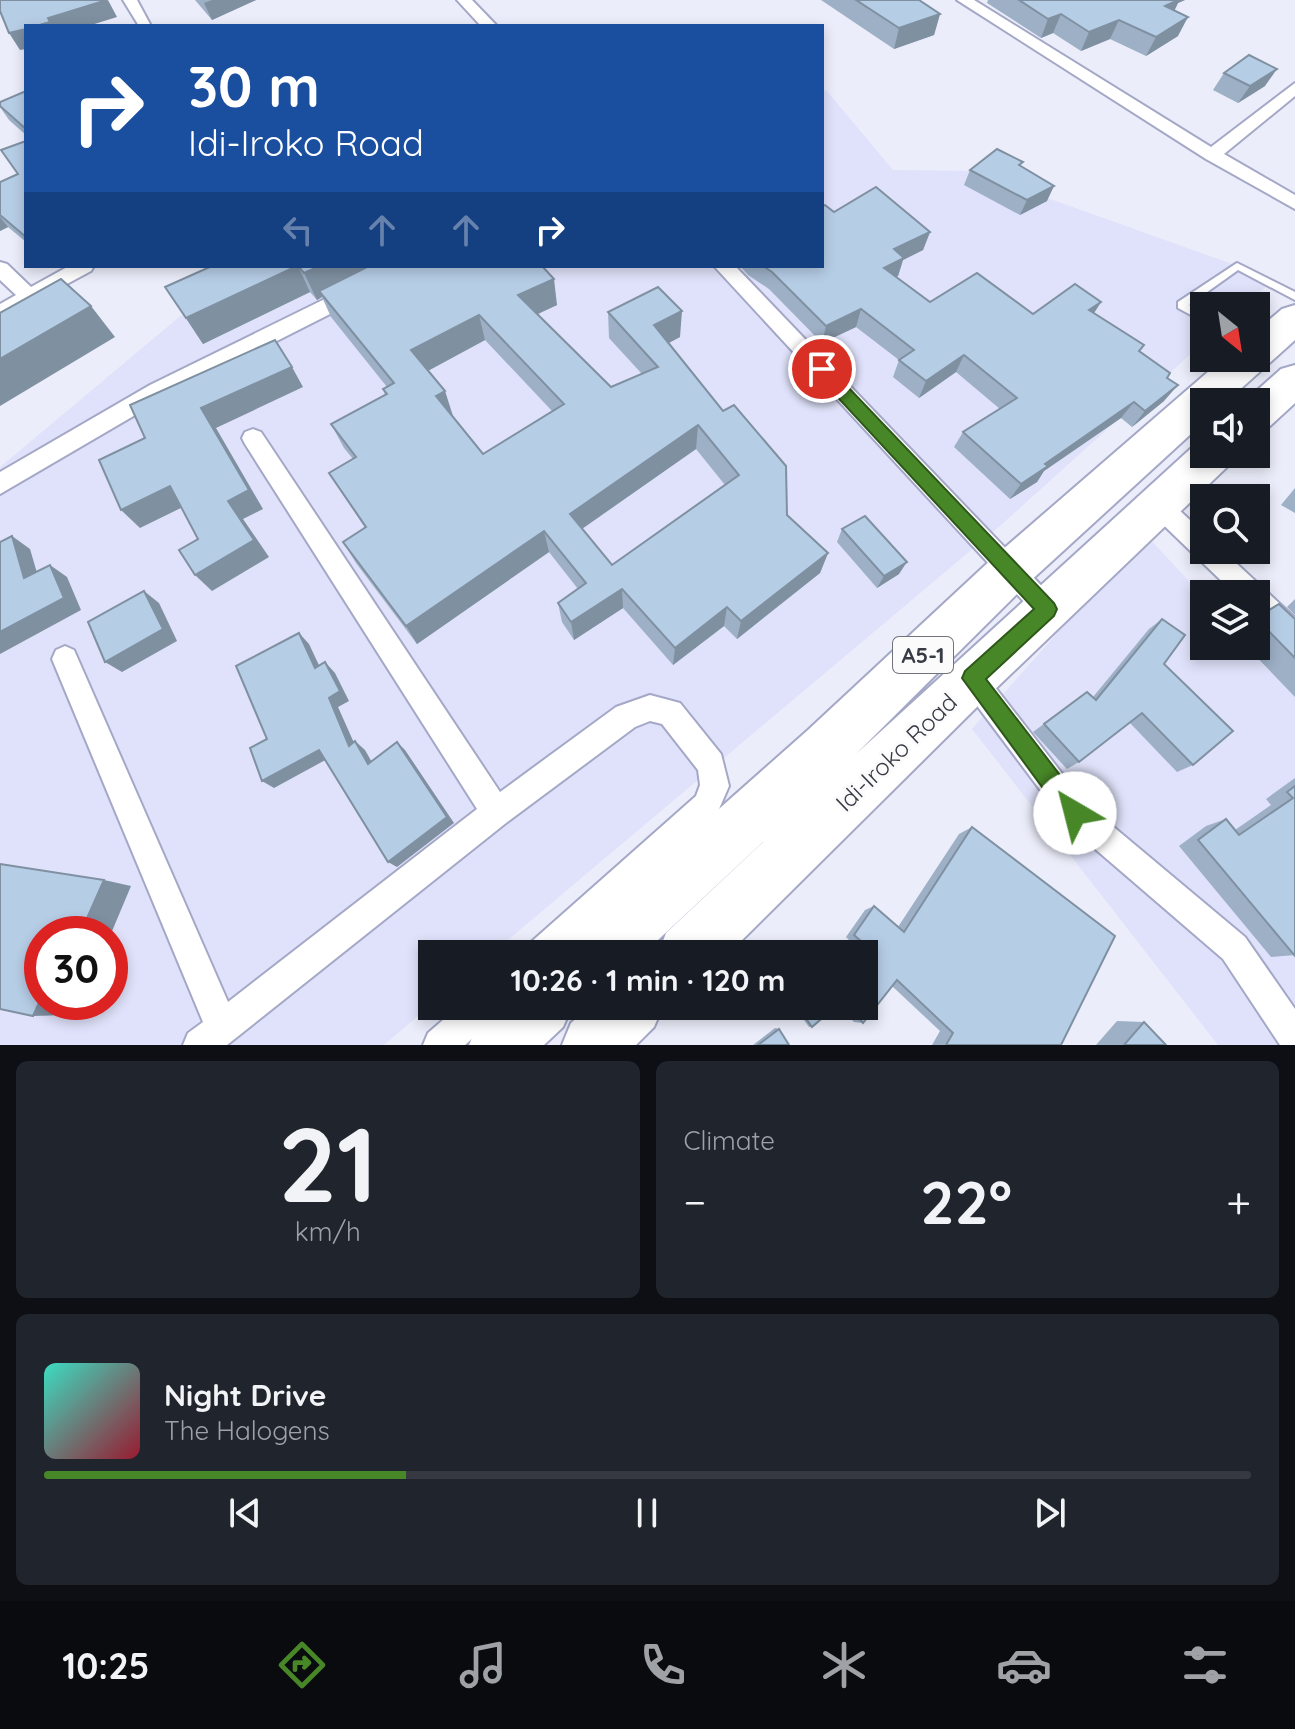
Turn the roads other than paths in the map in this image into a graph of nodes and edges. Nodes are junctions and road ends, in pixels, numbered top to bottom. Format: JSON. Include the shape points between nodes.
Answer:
{"nodes":[{"id":1,"x":130,"y":0,"type":"edge"},
{"id":2,"x":464,"y":0,"type":"edge"},
{"id":3,"x":964,"y":0,"type":"edge"},
{"id":4,"x":145,"y":24,"type":"dead end"},
{"id":5,"x":487,"y":24,"type":"edge"},
{"id":6,"x":1295,"y":88,"type":"edge"},
{"id":7,"x":1212,"y":155,"type":"junction"},
{"id":8,"x":1295,"y":203,"type":"edge"},
{"id":9,"x":81,"y":268,"type":"edge"},
{"id":10,"x":404,"y":268,"type":"edge"},
{"id":11,"x":726,"y":268,"type":"edge"},
{"id":12,"x":0,"y":269,"type":"edge"},
{"id":13,"x":1200,"y":292,"type":"edge"},
{"id":14,"x":1295,"y":296,"type":"edge"},
{"id":15,"x":30,"y":297,"type":"junction"},
{"id":16,"x":0,"y":313,"type":"edge"},
{"id":17,"x":1295,"y":319,"type":"edge"},
{"id":18,"x":1270,"y":340,"type":"edge"},
{"id":19,"x":1233,"y":372,"type":"edge"},
{"id":20,"x":1295,"y":380,"type":"edge"},
{"id":21,"x":1270,"y":402,"type":"edge"},
{"id":22,"x":253,"y":438,"type":"dead end"},
{"id":23,"x":1197,"y":468,"type":"edge"},
{"id":24,"x":0,"y":484,"type":"edge"},
{"id":25,"x":1157,"y":504,"type":"junction"},
{"id":26,"x":1190,"y":536,"type":"edge"},
{"id":27,"x":1219,"y":564,"type":"edge"},
{"id":28,"x":1010,"y":571,"type":"junction"},
{"id":29,"x":1237,"y":580,"type":"edge"},
{"id":30,"x":1047,"y":609,"type":"junction"},
{"id":31,"x":1270,"y":611,"type":"edge"},
{"id":32,"x":1295,"y":635,"type":"edge"},
{"id":33,"x":65,"y":659,"type":"dead end"},
{"id":34,"x":972,"y":678,"type":"junction"},
{"id":35,"x":496,"y":813,"type":"junction"},
{"id":36,"x":557,"y":940,"type":"edge"},
{"id":37,"x":615,"y":940,"type":"edge"},
{"id":38,"x":701,"y":940,"type":"edge"},
{"id":39,"x":468,"y":1020,"type":"edge"},
{"id":40,"x":527,"y":1020,"type":"edge"},
{"id":41,"x":619,"y":1020,"type":"edge"},
{"id":42,"x":211,"y":1036,"type":"edge"},
{"id":43,"x":1295,"y":1038,"type":"edge"},
{"id":44,"x":440,"y":1045,"type":"edge"},
{"id":45,"x":500,"y":1045,"type":"edge"},
{"id":46,"x":593,"y":1045,"type":"edge"}],
"edges":[{"from":1,"to":4,"type":"street"},
{"from":2,"to":5,"type":"street"},
{"from":3,"to":7,"type":"street"},
{"from":6,"to":7,"type":"street"},
{"from":7,"to":8,"type":"street"},
{"from":9,"to":15,"type":"street"},
{"from":10,"to":24,"type":"street","via":[[158,391]]},
{"from":11,"to":28,"type":"street"},
{"from":12,"to":15,"type":"street"},
{"from":13,"to":14,"type":"lane","via":[[1237,266]]},
{"from":15,"to":16,"type":"street"},
{"from":17,"to":18,"type":"highway","number":"A5-1"},
{"from":19,"to":28,"type":"highway","number":"A5-1"},
{"from":20,"to":21,"type":"highway"},
{"from":22,"to":35,"type":"street"},
{"from":23,"to":25,"type":"highway","name":"Idi-Iroko Road","number":"A5-1"},
{"from":25,"to":26,"type":"street"},
{"from":25,"to":30,"type":"highway","name":"Idi-Iroko Road","number":"A5-1"},
{"from":27,"to":29,"type":"street"},
{"from":28,"to":30,"type":"street"},
{"from":28,"to":37,"type":"highway","number":"A5-1"},
{"from":30,"to":34,"type":"highway","name":"Idi-Iroko Road","number":"A5-1"},
{"from":31,"to":32,"type":"street"},
{"from":33,"to":42,"type":"street"},
{"from":34,"to":38,"type":"highway","name":"Idi-Iroko Road","number":"A5-1"},
{"from":34,"to":43,"type":"street","via":[[1075,813],[1234,948]]},
{"from":35,"to":36,"type":"street","via":[[626,717],[650,708],[670,713],[711,764],[715,786],[706,806]]},
{"from":35,"to":42,"type":"street"},
{"from":39,"to":44,"type":"street"},
{"from":40,"to":45,"type":"highway"},
{"from":41,"to":46,"type":"highway"}]}
